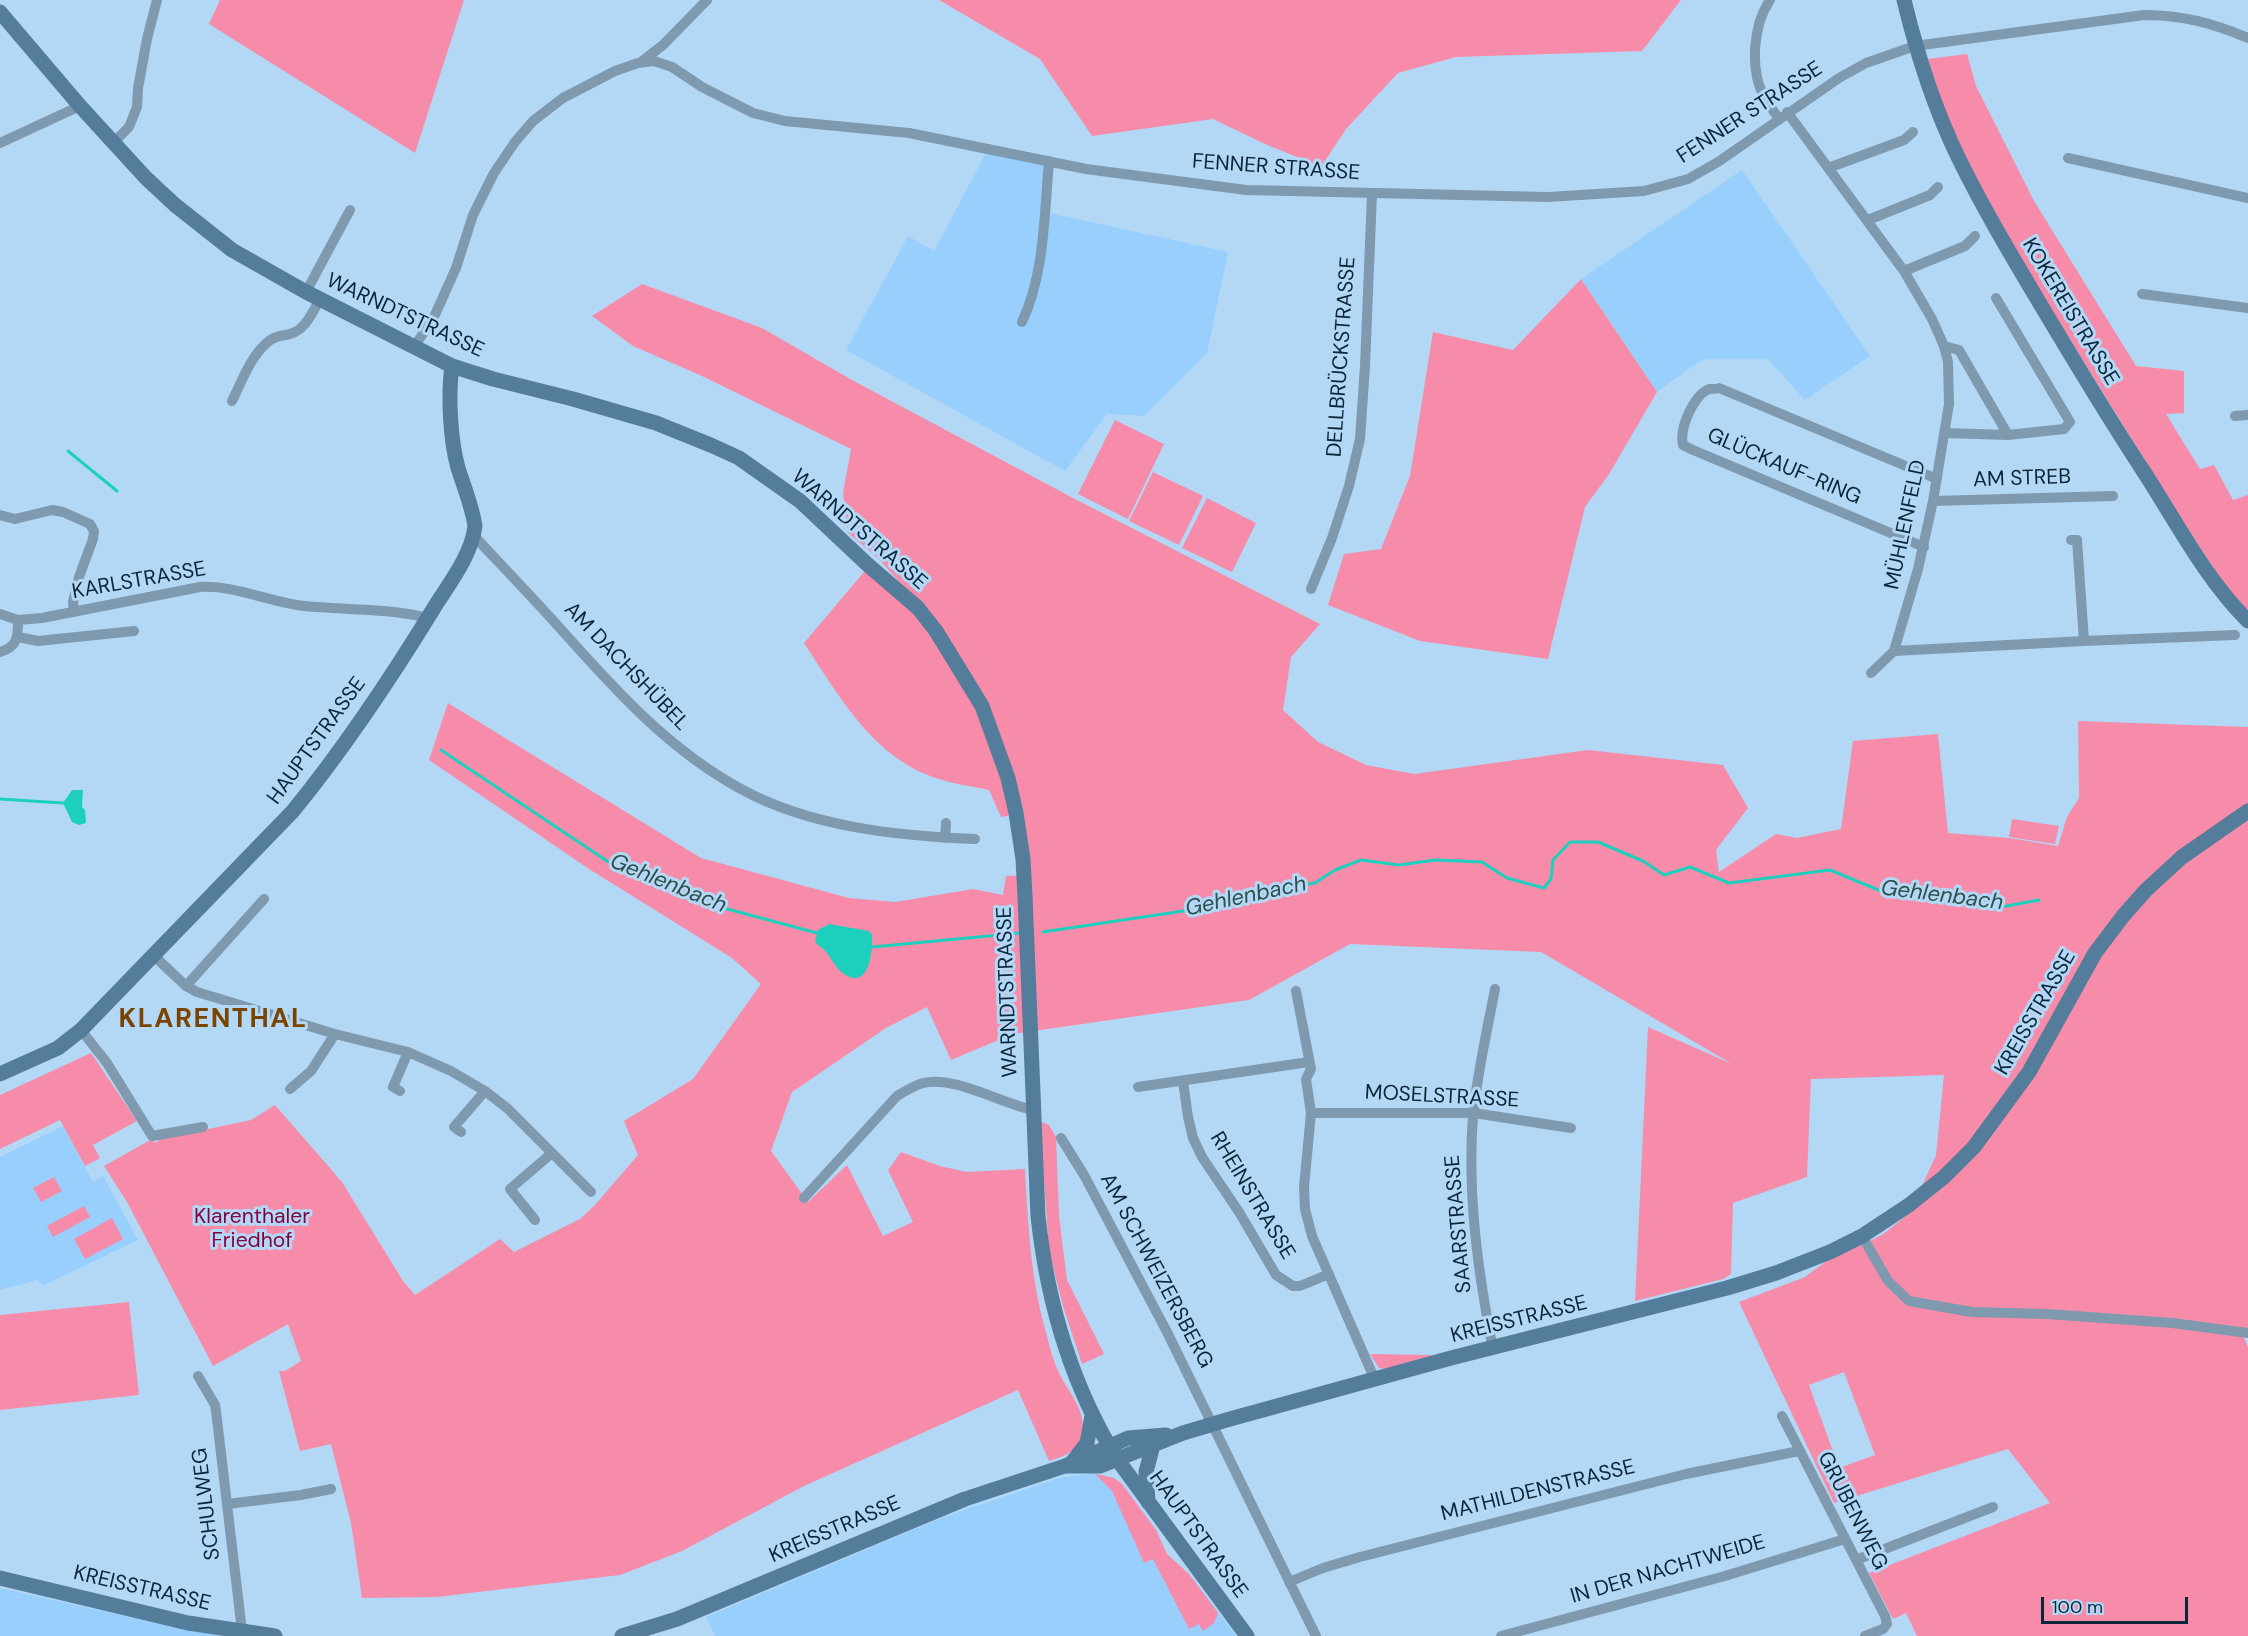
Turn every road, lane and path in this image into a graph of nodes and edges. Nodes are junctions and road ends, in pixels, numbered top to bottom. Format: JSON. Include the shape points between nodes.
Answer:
{"nodes":[{"id":1,"x":157,"y":0,"type":"edge"},
{"id":2,"x":707,"y":0,"type":"edge"},
{"id":3,"x":1770,"y":0,"type":"edge"},
{"id":4,"x":1904,"y":0,"type":"edge"},
{"id":5,"x":0,"y":12,"type":"edge"},
{"id":6,"x":2248,"y":38,"type":"edge"},
{"id":7,"x":1915,"y":46,"type":"junction"},
{"id":8,"x":638,"y":63,"type":"junction"},
{"id":9,"x":80,"y":106,"type":"junction"},
{"id":10,"x":1783,"y":116,"type":"junction"},
{"id":11,"x":1913,"y":132,"type":"dead end"},
{"id":12,"x":0,"y":143,"type":"edge"},
{"id":13,"x":113,"y":143,"type":"junction"},
{"id":14,"x":2068,"y":158,"type":"dead end"},
{"id":15,"x":1049,"y":161,"type":"junction"},
{"id":16,"x":1828,"y":168,"type":"junction"},
{"id":17,"x":1938,"y":187,"type":"dead end"},
{"id":18,"x":1372,"y":194,"type":"junction"},
{"id":19,"x":2248,"y":198,"type":"edge"},
{"id":20,"x":350,"y":210,"type":"dead end"},
{"id":21,"x":1868,"y":220,"type":"junction"},
{"id":22,"x":1975,"y":236,"type":"dead end"},
{"id":23,"x":1904,"y":271,"type":"junction"},
{"id":24,"x":306,"y":292,"type":"junction"},
{"id":25,"x":2142,"y":294,"type":"dead end"},
{"id":26,"x":1996,"y":298,"type":"dead end"},
{"id":27,"x":320,"y":299,"type":"junction"},
{"id":28,"x":2248,"y":308,"type":"edge"},
{"id":29,"x":1022,"y":322,"type":"dead end"},
{"id":30,"x":1944,"y":346,"type":"junction"},
{"id":31,"x":414,"y":347,"type":"junction"},
{"id":32,"x":452,"y":366,"type":"junction"},
{"id":33,"x":232,"y":400,"type":"dead end"},
{"id":34,"x":2248,"y":415,"type":"edge"},
{"id":35,"x":2235,"y":416,"type":"dead end"},
{"id":36,"x":1945,"y":434,"type":"junction"},
{"id":37,"x":2008,"y":435,"type":"junction"},
{"id":38,"x":1937,"y":479,"type":"junction"},
{"id":39,"x":2113,"y":496,"type":"dead end"},
{"id":40,"x":1933,"y":501,"type":"junction"},
{"id":41,"x":0,"y":515,"type":"edge"},
{"id":42,"x":474,"y":536,"type":"junction"},
{"id":43,"x":2071,"y":540,"type":"dead end"},
{"id":44,"x":1924,"y":547,"type":"junction"},
{"id":45,"x":1311,"y":589,"type":"dead end"},
{"id":46,"x":74,"y":612,"type":"junction"},
{"id":47,"x":0,"y":614,"type":"edge"},
{"id":48,"x":428,"y":618,"type":"junction"},
{"id":49,"x":18,"y":620,"type":"junction"},
{"id":50,"x":2248,"y":621,"type":"edge"},
{"id":51,"x":134,"y":631,"type":"dead end"},
{"id":52,"x":2235,"y":635,"type":"dead end"},
{"id":53,"x":18,"y":637,"type":"junction"},
{"id":54,"x":2084,"y":641,"type":"junction"},
{"id":55,"x":1894,"y":651,"type":"junction"},
{"id":56,"x":0,"y":652,"type":"edge"},
{"id":57,"x":1871,"y":673,"type":"dead end"},
{"id":58,"x":2248,"y":811,"type":"edge"},
{"id":59,"x":946,"y":823,"type":"dead end"},
{"id":60,"x":945,"y":837,"type":"junction"},
{"id":61,"x":975,"y":839,"type":"dead end"},
{"id":62,"x":264,"y":899,"type":"dead end"},
{"id":63,"x":153,"y":955,"type":"junction"},
{"id":64,"x":186,"y":986,"type":"junction"},
{"id":65,"x":1495,"y":989,"type":"dead end"},
{"id":66,"x":1296,"y":991,"type":"dead end"},
{"id":67,"x":81,"y":1030,"type":"junction"},
{"id":68,"x":335,"y":1034,"type":"junction"},
{"id":69,"x":408,"y":1053,"type":"junction"},
{"id":70,"x":1309,"y":1062,"type":"junction"},
{"id":71,"x":0,"y":1074,"type":"edge"},
{"id":72,"x":1183,"y":1081,"type":"junction"},
{"id":73,"x":1138,"y":1087,"type":"dead end"},
{"id":74,"x":290,"y":1089,"type":"dead end"},
{"id":75,"x":400,"y":1091,"type":"dead end"},
{"id":76,"x":485,"y":1091,"type":"junction"},
{"id":77,"x":1033,"y":1110,"type":"junction"},
{"id":78,"x":1311,"y":1113,"type":"junction"},
{"id":79,"x":1474,"y":1113,"type":"junction"},
{"id":80,"x":203,"y":1127,"type":"dead end"},
{"id":81,"x":1571,"y":1128,"type":"dead end"},
{"id":82,"x":461,"y":1132,"type":"dead end"},
{"id":83,"x":1061,"y":1138,"type":"dead end"},
{"id":84,"x":552,"y":1153,"type":"junction"},
{"id":85,"x":591,"y":1192,"type":"dead end"},
{"id":86,"x":804,"y":1198,"type":"dead end"},
{"id":87,"x":535,"y":1220,"type":"dead end"},
{"id":88,"x":1862,"y":1236,"type":"junction"},
{"id":89,"x":1329,"y":1274,"type":"junction"},
{"id":90,"x":2248,"y":1334,"type":"edge"},
{"id":91,"x":1493,"y":1349,"type":"junction"},
{"id":92,"x":198,"y":1376,"type":"dead end"},
{"id":93,"x":1375,"y":1380,"type":"junction"},
{"id":94,"x":1092,"y":1413,"type":"junction"},
{"id":95,"x":1782,"y":1416,"type":"dead end"},
{"id":96,"x":1214,"y":1424,"type":"junction"},
{"id":97,"x":1182,"y":1433,"type":"junction"},
{"id":98,"x":1153,"y":1445,"type":"junction"},
{"id":99,"x":1799,"y":1451,"type":"junction"},
{"id":100,"x":1113,"y":1453,"type":"junction"},
{"id":101,"x":1067,"y":1465,"type":"junction"},
{"id":102,"x":331,"y":1490,"type":"dead end"},
{"id":103,"x":1148,"y":1502,"type":"junction"},
{"id":104,"x":227,"y":1504,"type":"junction"},
{"id":105,"x":1994,"y":1507,"type":"dead end"},
{"id":106,"x":1845,"y":1539,"type":"junction"},
{"id":107,"x":1856,"y":1560,"type":"junction"},
{"id":108,"x":0,"y":1578,"type":"edge"},
{"id":109,"x":1289,"y":1582,"type":"junction"},
{"id":110,"x":242,"y":1631,"type":"junction"},
{"id":111,"x":275,"y":1636,"type":"edge"},
{"id":112,"x":622,"y":1636,"type":"edge"},
{"id":113,"x":1247,"y":1636,"type":"edge"},
{"id":114,"x":1316,"y":1636,"type":"edge"},
{"id":115,"x":1501,"y":1636,"type":"edge"},
{"id":116,"x":1865,"y":1636,"type":"edge"}],
"edges":[{"from":1,"to":13,"type":"street","via":[[137,107],[129,127]]},
{"from":2,"to":8,"type":"street","via":[[654,54]]},
{"from":3,"to":10,"type":"street","name":"MÜHLENFELD","via":[[1758,29],[1755,56],[1763,95]]},
{"from":4,"to":7,"type":"street","name":"KOKEREISTRASSE"},
{"from":5,"to":9,"type":"street","name":"WARNDTSTRASSE"},
{"from":6,"to":7,"type":"street","name":"FENNER STRASSE","via":[[2195,19],[2144,15]]},
{"from":7,"to":10,"type":"street","name":"FENNER STRASSE","via":[[1866,63]]},
{"from":7,"to":50,"type":"street","name":"KOKEREISTRASSE","via":[[1958,158],[2007,247],[2207,573]]},
{"from":8,"to":15,"type":"street","name":"FENNER STRASSE","via":[[672,67],[753,113],[785,121],[909,133]]},
{"from":8,"to":31,"type":"street","name":"FENNER STRASSE","via":[[562,98],[533,121],[515,142],[473,215],[456,268],[434,317]]},
{"from":9,"to":12,"type":"street"},
{"from":9,"to":13,"type":"street","name":"WARNDTSTRASSE"},
{"from":10,"to":16,"type":"street","name":"MÜHLENFELD"},
{"from":10,"to":18,"type":"street","name":"FENNER STRASSE","via":[[1702,172],[1658,189],[1548,197]]},
{"from":11,"to":16,"type":"street","via":[[1904,140]]},
{"from":13,"to":24,"type":"street","name":"WARNDTSTRASSE","via":[[175,206],[250,261]]},
{"from":14,"to":19,"type":"street"},
{"from":15,"to":18,"type":"street","name":"FENNER STRASSE","via":[[1246,190]]},
{"from":15,"to":29,"type":"street","via":[[1035,290]]},
{"from":16,"to":21,"type":"street","name":"MÜHLENFELD"},
{"from":17,"to":21,"type":"street","via":[[1929,195]]},
{"from":18,"to":45,"type":"street","name":"DELLBRÜCKSTRASSE","via":[[1360,439],[1332,538]]},
{"from":20,"to":24,"type":"street"},
{"from":21,"to":23,"type":"street","name":"MÜHLENFELD"},
{"from":22,"to":23,"type":"street","via":[[1965,246]]},
{"from":23,"to":30,"type":"street","name":"MÜHLENFELD"},
{"from":24,"to":27,"type":"street","name":"WARNDTSTRASSE"},
{"from":25,"to":28,"type":"street"},
{"from":26,"to":37,"type":"street","via":[[2070,422],[2064,429]]},
{"from":27,"to":31,"type":"street","name":"WARNDTSTRASSE"},
{"from":27,"to":33,"type":"street","via":[[297,332],[275,336],[262,348]]},
{"from":30,"to":36,"type":"street","name":"MÜHLENFELD","via":[[1950,385]]},
{"from":30,"to":37,"type":"street","via":[[1959,351]]},
{"from":31,"to":32,"type":"street","name":"WARNDTSTRASSE"},
{"from":32,"to":42,"type":"street","via":[[449,386],[453,441],[476,526]]},
{"from":32,"to":77,"type":"street","name":"WARNDTSTRASSE","via":[[656,423],[739,458],[800,501],[918,608],[936,631],[981,706],[1005,768],[1016,813],[1026,896]]},
{"from":34,"to":35,"type":"street"},
{"from":36,"to":37,"type":"street"},
{"from":36,"to":38,"type":"street","name":"MÜHLENFELD"},
{"from":38,"to":40,"type":"street","name":"MÜHLENFELD"},
{"from":38,"to":44,"type":"street","name":"GLÜCKAUF-RING","via":[[1719,388],[1709,389],[1699,398],[1684,423],[1681,438],[1683,445],[1693,450]]},
{"from":39,"to":40,"type":"street","name":"AM STREB"},
{"from":40,"to":44,"type":"street","name":"MÜHLENFELD"},
{"from":41,"to":46,"type":"street","via":[[15,519],[52,510],[90,524],[93,539],[79,577]]},
{"from":42,"to":48,"type":"street","name":"HAUPTSTRASSE"},
{"from":42,"to":60,"type":"street","name":"AM DACHSHÜBEL","via":[[642,717],[709,770],[741,790],[819,818],[869,830]]},
{"from":43,"to":54,"type":"street","via":[[2077,540]]},
{"from":44,"to":55,"type":"street","name":"MÜHLENFELD"},
{"from":46,"to":48,"type":"street","name":"KARLSTRASSE","via":[[215,586],[273,601],[385,610]]},
{"from":46,"to":49,"type":"street","name":"KARLSTRASSE"},
{"from":47,"to":49,"type":"street","name":"KARLSTRASSE"},
{"from":48,"to":63,"type":"street","name":"HAUPTSTRASSE","via":[[340,750],[293,811]]},
{"from":49,"to":53,"type":"street"},
{"from":51,"to":53,"type":"street","via":[[38,641]]},
{"from":52,"to":54,"type":"street"},
{"from":53,"to":56,"type":"street","via":[[13,646]]},
{"from":54,"to":55,"type":"street"},
{"from":55,"to":57,"type":"street"},
{"from":58,"to":88,"type":"street","name":"KREISSTRASSE","via":[[2182,857],[2123,916],[2095,953],[2029,1072],[1974,1147],[1910,1205]]},
{"from":59,"to":60,"type":"street"},
{"from":60,"to":61,"type":"street","name":"AM DACHSHÜBEL"},
{"from":62,"to":64,"type":"street"},
{"from":63,"to":64,"type":"street"},
{"from":63,"to":67,"type":"street","name":"HAUPTSTRASSE"},
{"from":64,"to":68,"type":"street"},
{"from":65,"to":79,"type":"street","name":"SAARSTRASSE"},
{"from":66,"to":70,"type":"street","name":"RHEINSTRASSE"},
{"from":67,"to":71,"type":"street","name":"HAUPTSTRASSE","via":[[58,1048]]},
{"from":67,"to":80,"type":"street","via":[[107,1062],[152,1136]]},
{"from":68,"to":69,"type":"street"},
{"from":68,"to":74,"type":"street","via":[[311,1071]]},
{"from":69,"to":75,"type":"street","via":[[393,1087]]},
{"from":69,"to":76,"type":"street"},
{"from":70,"to":72,"type":"street"},
{"from":70,"to":78,"type":"street","name":"RHEINSTRASSE","via":[[1311,1069],[1306,1079]]},
{"from":72,"to":73,"type":"street"},
{"from":72,"to":89,"type":"street","name":"RHEINSTRASSE","via":[[1188,1118],[1202,1157],[1276,1275],[1300,1286]]},
{"from":76,"to":82,"type":"street","via":[[454,1127]]},
{"from":76,"to":84,"type":"street"},
{"from":77,"to":86,"type":"street","via":[[954,1084],[925,1083],[909,1088],[897,1096]]},
{"from":77,"to":94,"type":"street","name":"WARNDTSTRASSE","via":[[1042,1252],[1069,1357]]},
{"from":78,"to":79,"type":"street","name":"MOSELSTRASSE"},
{"from":78,"to":89,"type":"street","name":"RHEINSTRASSE","via":[[1305,1209]]},
{"from":79,"to":81,"type":"street","name":"MOSELSTRASSE"},
{"from":79,"to":91,"type":"street","name":"SAARSTRASSE","via":[[1473,1204]]},
{"from":83,"to":96,"type":"street","name":"AM SCHWEIZERSBERG"},
{"from":84,"to":85,"type":"street"},
{"from":84,"to":87,"type":"street","via":[[510,1189]]},
{"from":88,"to":90,"type":"street","via":[[1888,1281],[1910,1301],[1972,1312],[2172,1323]]},
{"from":88,"to":91,"type":"street","name":"KREISSTRASSE","via":[[1776,1273]]},
{"from":89,"to":93,"type":"street","name":"RHEINSTRASSE"},
{"from":91,"to":93,"type":"street","name":"KREISSTRASSE"},
{"from":92,"to":104,"type":"street","name":"SCHULWEG","via":[[215,1405]]},
{"from":93,"to":96,"type":"street","name":"KREISSTRASSE"},
{"from":94,"to":100,"type":"street","name":"WARNDTSTRASSE"},
{"from":94,"to":101,"type":"street","via":[[1087,1443]]},
{"from":95,"to":99,"type":"street","name":"GRUBENWEG"},
{"from":96,"to":97,"type":"street","name":"KREISSTRASSE"},
{"from":96,"to":109,"type":"street","name":"AM SCHWEIZERSBERG"},
{"from":97,"to":98,"type":"street","name":"KREISSTRASSE"},
{"from":97,"to":100,"type":"street","name":"KREISSTRASSE","via":[[1128,1438]]},
{"from":98,"to":100,"type":"street","name":"KREISSTRASSE"},
{"from":98,"to":103,"type":"street","via":[[1146,1472]]},
{"from":99,"to":106,"type":"street","name":"GRUBENWEG"},
{"from":99,"to":109,"type":"street","name":"MATHILDENSTRASSE","via":[[1686,1474],[1372,1554]]},
{"from":100,"to":101,"type":"street","name":"KREISSTRASSE","via":[[1100,1466]]},
{"from":100,"to":103,"type":"street","name":"HAUPTSTRASSE"},
{"from":101,"to":112,"type":"street","name":"KREISSTRASSE","via":[[965,1499],[677,1619]]},
{"from":102,"to":104,"type":"street"},
{"from":103,"to":113,"type":"street","name":"HAUPTSTRASSE"},
{"from":104,"to":110,"type":"street","name":"SCHULWEG"},
{"from":105,"to":107,"type":"street"},
{"from":106,"to":107,"type":"street","name":"GRUBENWEG"},
{"from":106,"to":115,"type":"street","name":"IN DER NACHTWEIDE","via":[[1725,1576]]},
{"from":107,"to":116,"type":"street","name":"GRUBENWEG","via":[[1887,1624]]},
{"from":108,"to":110,"type":"street","name":"KREISSTRASSE","via":[[188,1623]]},
{"from":109,"to":114,"type":"street","name":"AM SCHWEIZERSBERG"},
{"from":110,"to":111,"type":"street","name":"KREISSTRASSE"}]}
